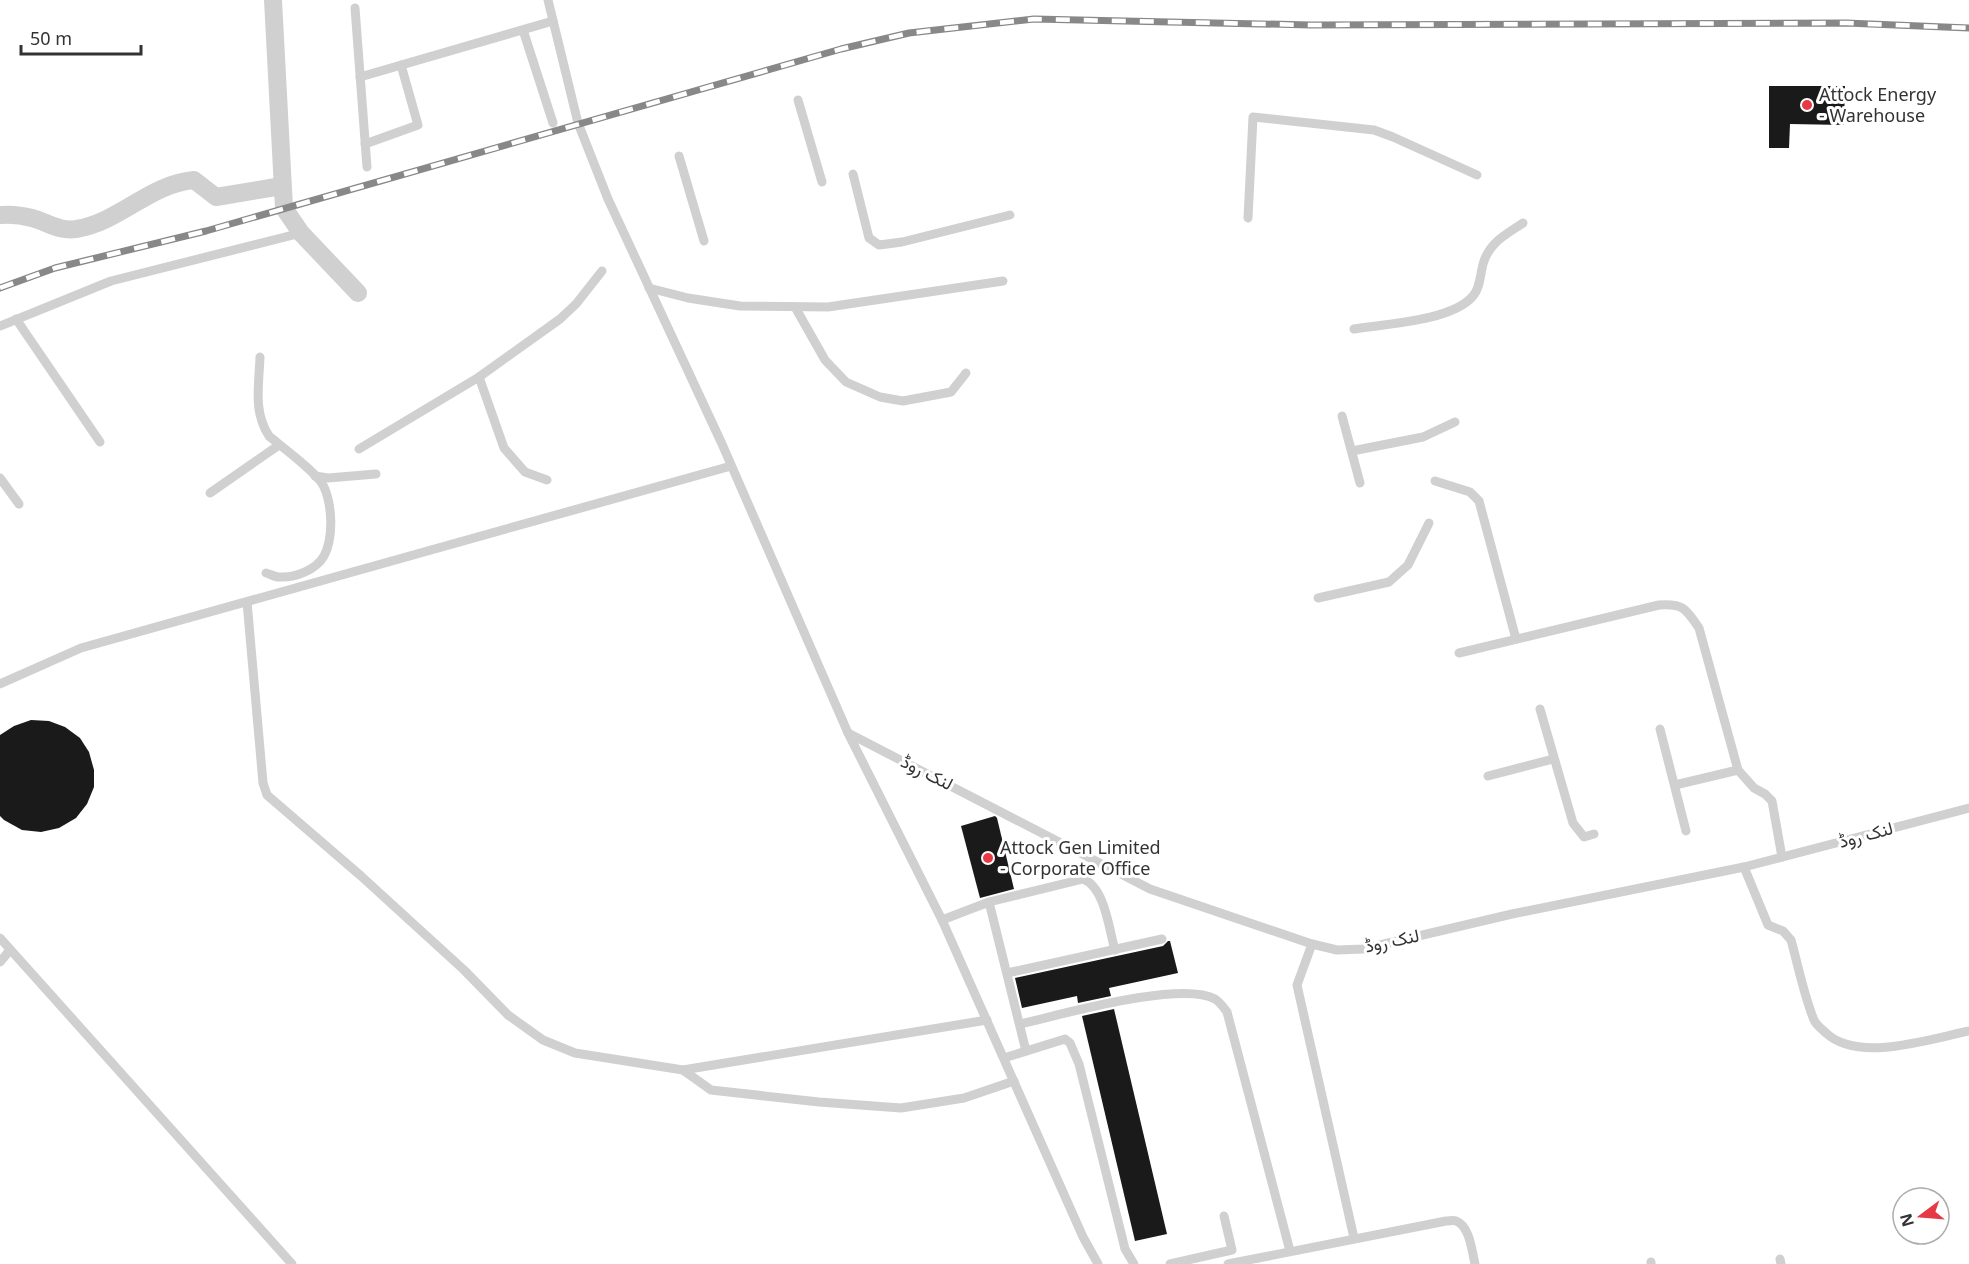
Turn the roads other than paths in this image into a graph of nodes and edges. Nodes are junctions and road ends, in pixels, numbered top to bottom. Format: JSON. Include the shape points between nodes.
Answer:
{"nodes":[{"id":1,"x":273,"y":0,"type":"edge"},
{"id":2,"x":548,"y":0,"type":"edge"},
{"id":3,"x":355,"y":8,"type":"dead end"},
{"id":4,"x":554,"y":21,"type":"junction"},
{"id":5,"x":523,"y":30,"type":"junction"},
{"id":6,"x":401,"y":65,"type":"junction"},
{"id":7,"x":360,"y":77,"type":"junction"},
{"id":8,"x":798,"y":100,"type":"dead end"},
{"id":9,"x":553,"y":123,"type":"dead end"},
{"id":10,"x":365,"y":144,"type":"junction"},
{"id":11,"x":679,"y":156,"type":"dead end"},
{"id":12,"x":367,"y":167,"type":"dead end"},
{"id":13,"x":853,"y":174,"type":"dead end"},
{"id":14,"x":1477,"y":175,"type":"dead end"},
{"id":15,"x":822,"y":182,"type":"dead end"},
{"id":16,"x":282,"y":186,"type":"junction"},
{"id":17,"x":0,"y":215,"type":"edge"},
{"id":18,"x":1010,"y":215,"type":"dead end"},
{"id":19,"x":1248,"y":218,"type":"dead end"},
{"id":20,"x":1523,"y":223,"type":"dead end"},
{"id":21,"x":301,"y":233,"type":"junction"},
{"id":22,"x":704,"y":241,"type":"dead end"},
{"id":23,"x":602,"y":271,"type":"dead end"},
{"id":24,"x":1003,"y":281,"type":"dead end"},
{"id":25,"x":649,"y":288,"type":"junction"},
{"id":26,"x":358,"y":293,"type":"dead end"},
{"id":27,"x":795,"y":307,"type":"junction"},
{"id":28,"x":16,"y":319,"type":"junction"},
{"id":29,"x":0,"y":326,"type":"edge"},
{"id":30,"x":1354,"y":328,"type":"dead end"},
{"id":31,"x":260,"y":357,"type":"dead end"},
{"id":32,"x":966,"y":373,"type":"dead end"},
{"id":33,"x":479,"y":377,"type":"junction"},
{"id":34,"x":1342,"y":416,"type":"dead end"},
{"id":35,"x":1455,"y":422,"type":"dead end"},
{"id":36,"x":100,"y":442,"type":"dead end"},
{"id":37,"x":279,"y":445,"type":"junction"},
{"id":38,"x":359,"y":450,"type":"dead end"},
{"id":39,"x":1352,"y":451,"type":"junction"},
{"id":40,"x":731,"y":466,"type":"junction"},
{"id":41,"x":376,"y":474,"type":"dead end"},
{"id":42,"x":315,"y":476,"type":"junction"},
{"id":43,"x":0,"y":478,"type":"edge"},
{"id":44,"x":547,"y":480,"type":"dead end"},
{"id":45,"x":1435,"y":481,"type":"dead end"},
{"id":46,"x":1360,"y":483,"type":"dead end"},
{"id":47,"x":210,"y":493,"type":"dead end"},
{"id":48,"x":19,"y":504,"type":"dead end"},
{"id":49,"x":1429,"y":523,"type":"dead end"},
{"id":50,"x":266,"y":573,"type":"dead end"},
{"id":51,"x":1318,"y":598,"type":"dead end"},
{"id":52,"x":247,"y":602,"type":"junction"},
{"id":53,"x":1516,"y":639,"type":"junction"},
{"id":54,"x":1459,"y":653,"type":"dead end"},
{"id":55,"x":0,"y":684,"type":"edge"},
{"id":56,"x":1540,"y":710,"type":"dead end"},
{"id":57,"x":1660,"y":729,"type":"dead end"},
{"id":58,"x":848,"y":733,"type":"junction"},
{"id":59,"x":1553,"y":759,"type":"junction"},
{"id":60,"x":1738,"y":770,"type":"junction"},
{"id":61,"x":1488,"y":776,"type":"dead end"},
{"id":62,"x":1676,"y":785,"type":"junction"},
{"id":63,"x":1969,"y":808,"type":"edge"},
{"id":64,"x":1686,"y":831,"type":"dead end"},
{"id":65,"x":1594,"y":834,"type":"dead end"},
{"id":66,"x":1782,"y":857,"type":"junction"},
{"id":67,"x":1744,"y":867,"type":"junction"},
{"id":68,"x":989,"y":902,"type":"junction"},
{"id":69,"x":942,"y":920,"type":"junction"},
{"id":70,"x":0,"y":938,"type":"edge"},
{"id":71,"x":1162,"y":939,"type":"dead end"},
{"id":72,"x":1312,"y":944,"type":"junction"},
{"id":73,"x":10,"y":950,"type":"junction"},
{"id":74,"x":1115,"y":950,"type":"junction"},
{"id":75,"x":0,"y":962,"type":"edge"},
{"id":76,"x":1007,"y":974,"type":"junction"},
{"id":77,"x":987,"y":1020,"type":"junction"},
{"id":78,"x":1020,"y":1024,"type":"junction"},
{"id":79,"x":1969,"y":1031,"type":"edge"},
{"id":80,"x":1026,"y":1051,"type":"junction"},
{"id":81,"x":1004,"y":1058,"type":"junction"},
{"id":82,"x":683,"y":1070,"type":"junction"},
{"id":83,"x":1014,"y":1081,"type":"junction"},
{"id":84,"x":1224,"y":1215,"type":"dead end"},
{"id":85,"x":1354,"y":1238,"type":"junction"},
{"id":86,"x":1290,"y":1251,"type":"junction"},
{"id":87,"x":292,"y":1264,"type":"edge"},
{"id":88,"x":1098,"y":1264,"type":"edge"},
{"id":89,"x":1134,"y":1264,"type":"edge"},
{"id":90,"x":1170,"y":1264,"type":"edge"},
{"id":91,"x":1228,"y":1264,"type":"edge"},
{"id":92,"x":1475,"y":1264,"type":"edge"}],
"edges":[{"from":1,"to":16,"type":"street"},
{"from":2,"to":4,"type":"lane"},
{"from":3,"to":7,"type":"lane"},
{"from":4,"to":5,"type":"lane"},
{"from":4,"to":25,"type":"lane","via":[[578,123]]},
{"from":5,"to":6,"type":"lane"},
{"from":5,"to":9,"type":"lane"},
{"from":6,"to":7,"type":"lane"},
{"from":6,"to":10,"type":"lane","via":[[418,125]]},
{"from":7,"to":10,"type":"lane"},
{"from":8,"to":15,"type":"lane"},
{"from":10,"to":12,"type":"lane"},
{"from":11,"to":22,"type":"lane"},
{"from":13,"to":18,"type":"lane","via":[[869,238],[879,245]]},
{"from":14,"to":19,"type":"lane","via":[[1374,130],[1253,117]]},
{"from":16,"to":17,"type":"street","via":[[216,197],[194,180],[183,181],[165,186],[114,217],[79,229],[67,230],[22,216]]},
{"from":16,"to":21,"type":"street","via":[[284,208]]},
{"from":20,"to":30,"type":"lane","via":[[1494,242],[1473,296],[1458,307],[1440,316]]},
{"from":21,"to":26,"type":"street"},
{"from":21,"to":28,"type":"lane","via":[[111,281]]},
{"from":23,"to":33,"type":"lane","via":[[560,319]]},
{"from":24,"to":27,"type":"lane","via":[[828,307]]},
{"from":25,"to":27,"type":"lane","via":[[740,306]]},
{"from":25,"to":40,"type":"lane"},
{"from":27,"to":32,"type":"lane","via":[[825,360],[846,382],[880,397],[903,401],[951,392]]},
{"from":28,"to":29,"type":"lane"},
{"from":28,"to":36,"type":"lane"},
{"from":31,"to":37,"type":"lane","via":[[257,407],[269,436]]},
{"from":33,"to":38,"type":"lane"},
{"from":33,"to":44,"type":"lane","via":[[504,448],[525,472]]},
{"from":34,"to":39,"type":"lane"},
{"from":35,"to":39,"type":"lane","via":[[1423,436]]},
{"from":37,"to":42,"type":"lane"},
{"from":37,"to":47,"type":"lane"},
{"from":39,"to":46,"type":"lane"},
{"from":40,"to":52,"type":"lane"},
{"from":40,"to":58,"type":"lane"},
{"from":41,"to":42,"type":"lane"},
{"from":42,"to":50,"type":"lane","via":[[323,485],[330,514],[324,556],[301,574],[280,577]]},
{"from":43,"to":48,"type":"lane"},
{"from":45,"to":53,"type":"lane","via":[[1470,492],[1479,501]]},
{"from":49,"to":51,"type":"lane","via":[[1408,565],[1389,582]]},
{"from":52,"to":55,"type":"lane","via":[[81,648]]},
{"from":52,"to":82,"type":"lane","via":[[267,795],[464,970],[507,1015],[543,1040],[575,1053]]},
{"from":53,"to":54,"type":"lane"},
{"from":53,"to":60,"type":"lane","via":[[1659,605],[1674,604],[1685,609],[1699,628]]},
{"from":56,"to":59,"type":"lane"},
{"from":57,"to":62,"type":"lane"},
{"from":58,"to":69,"type":"lane"},
{"from":58,"to":72,"type":"lane","name":"لنک روڈ","via":[[1149,888]]},
{"from":59,"to":61,"type":"lane"},
{"from":59,"to":65,"type":"lane","via":[[1573,823],[1584,837]]},
{"from":60,"to":62,"type":"lane"},
{"from":60,"to":66,"type":"lane","via":[[1754,789],[1772,801]]},
{"from":62,"to":64,"type":"lane"},
{"from":63,"to":66,"type":"lane","name":"لنک روڈ"},
{"from":66,"to":67,"type":"lane","name":"لنک روڈ"},
{"from":67,"to":72,"type":"lane","name":"لنک روڈ","via":[[1363,949],[1337,950]]},
{"from":67,"to":79,"type":"lane","via":[[1768,925],[1783,931],[1791,940],[1815,1023],[1834,1041],[1848,1046],[1885,1048]]},
{"from":68,"to":69,"type":"lane"},
{"from":68,"to":74,"type":"lane","via":[[1083,879],[1097,889]]},
{"from":68,"to":76,"type":"lane"},
{"from":69,"to":77,"type":"lane"},
{"from":70,"to":73,"type":"lane"},
{"from":71,"to":74,"type":"lane"},
{"from":72,"to":85,"type":"lane","via":[[1297,985]]},
{"from":73,"to":75,"type":"lane"},
{"from":73,"to":87,"type":"lane"},
{"from":74,"to":76,"type":"lane"},
{"from":76,"to":78,"type":"lane"},
{"from":77,"to":81,"type":"lane"},
{"from":77,"to":82,"type":"lane"},
{"from":78,"to":80,"type":"lane"},
{"from":78,"to":86,"type":"lane","via":[[1157,995],[1197,993],[1216,999],[1227,1012]]},
{"from":80,"to":81,"type":"lane"},
{"from":80,"to":89,"type":"lane","via":[[1065,1039],[1070,1043],[1079,1064],[1125,1249]]},
{"from":81,"to":83,"type":"lane"},
{"from":82,"to":83,"type":"lane","via":[[711,1090],[901,1108],[964,1098]]},
{"from":83,"to":88,"type":"lane"},
{"from":84,"to":90,"type":"lane","via":[[1232,1250]]},
{"from":85,"to":86,"type":"lane"},
{"from":85,"to":92,"type":"lane","via":[[1457,1221],[1468,1234]]},
{"from":86,"to":91,"type":"lane"}]}
